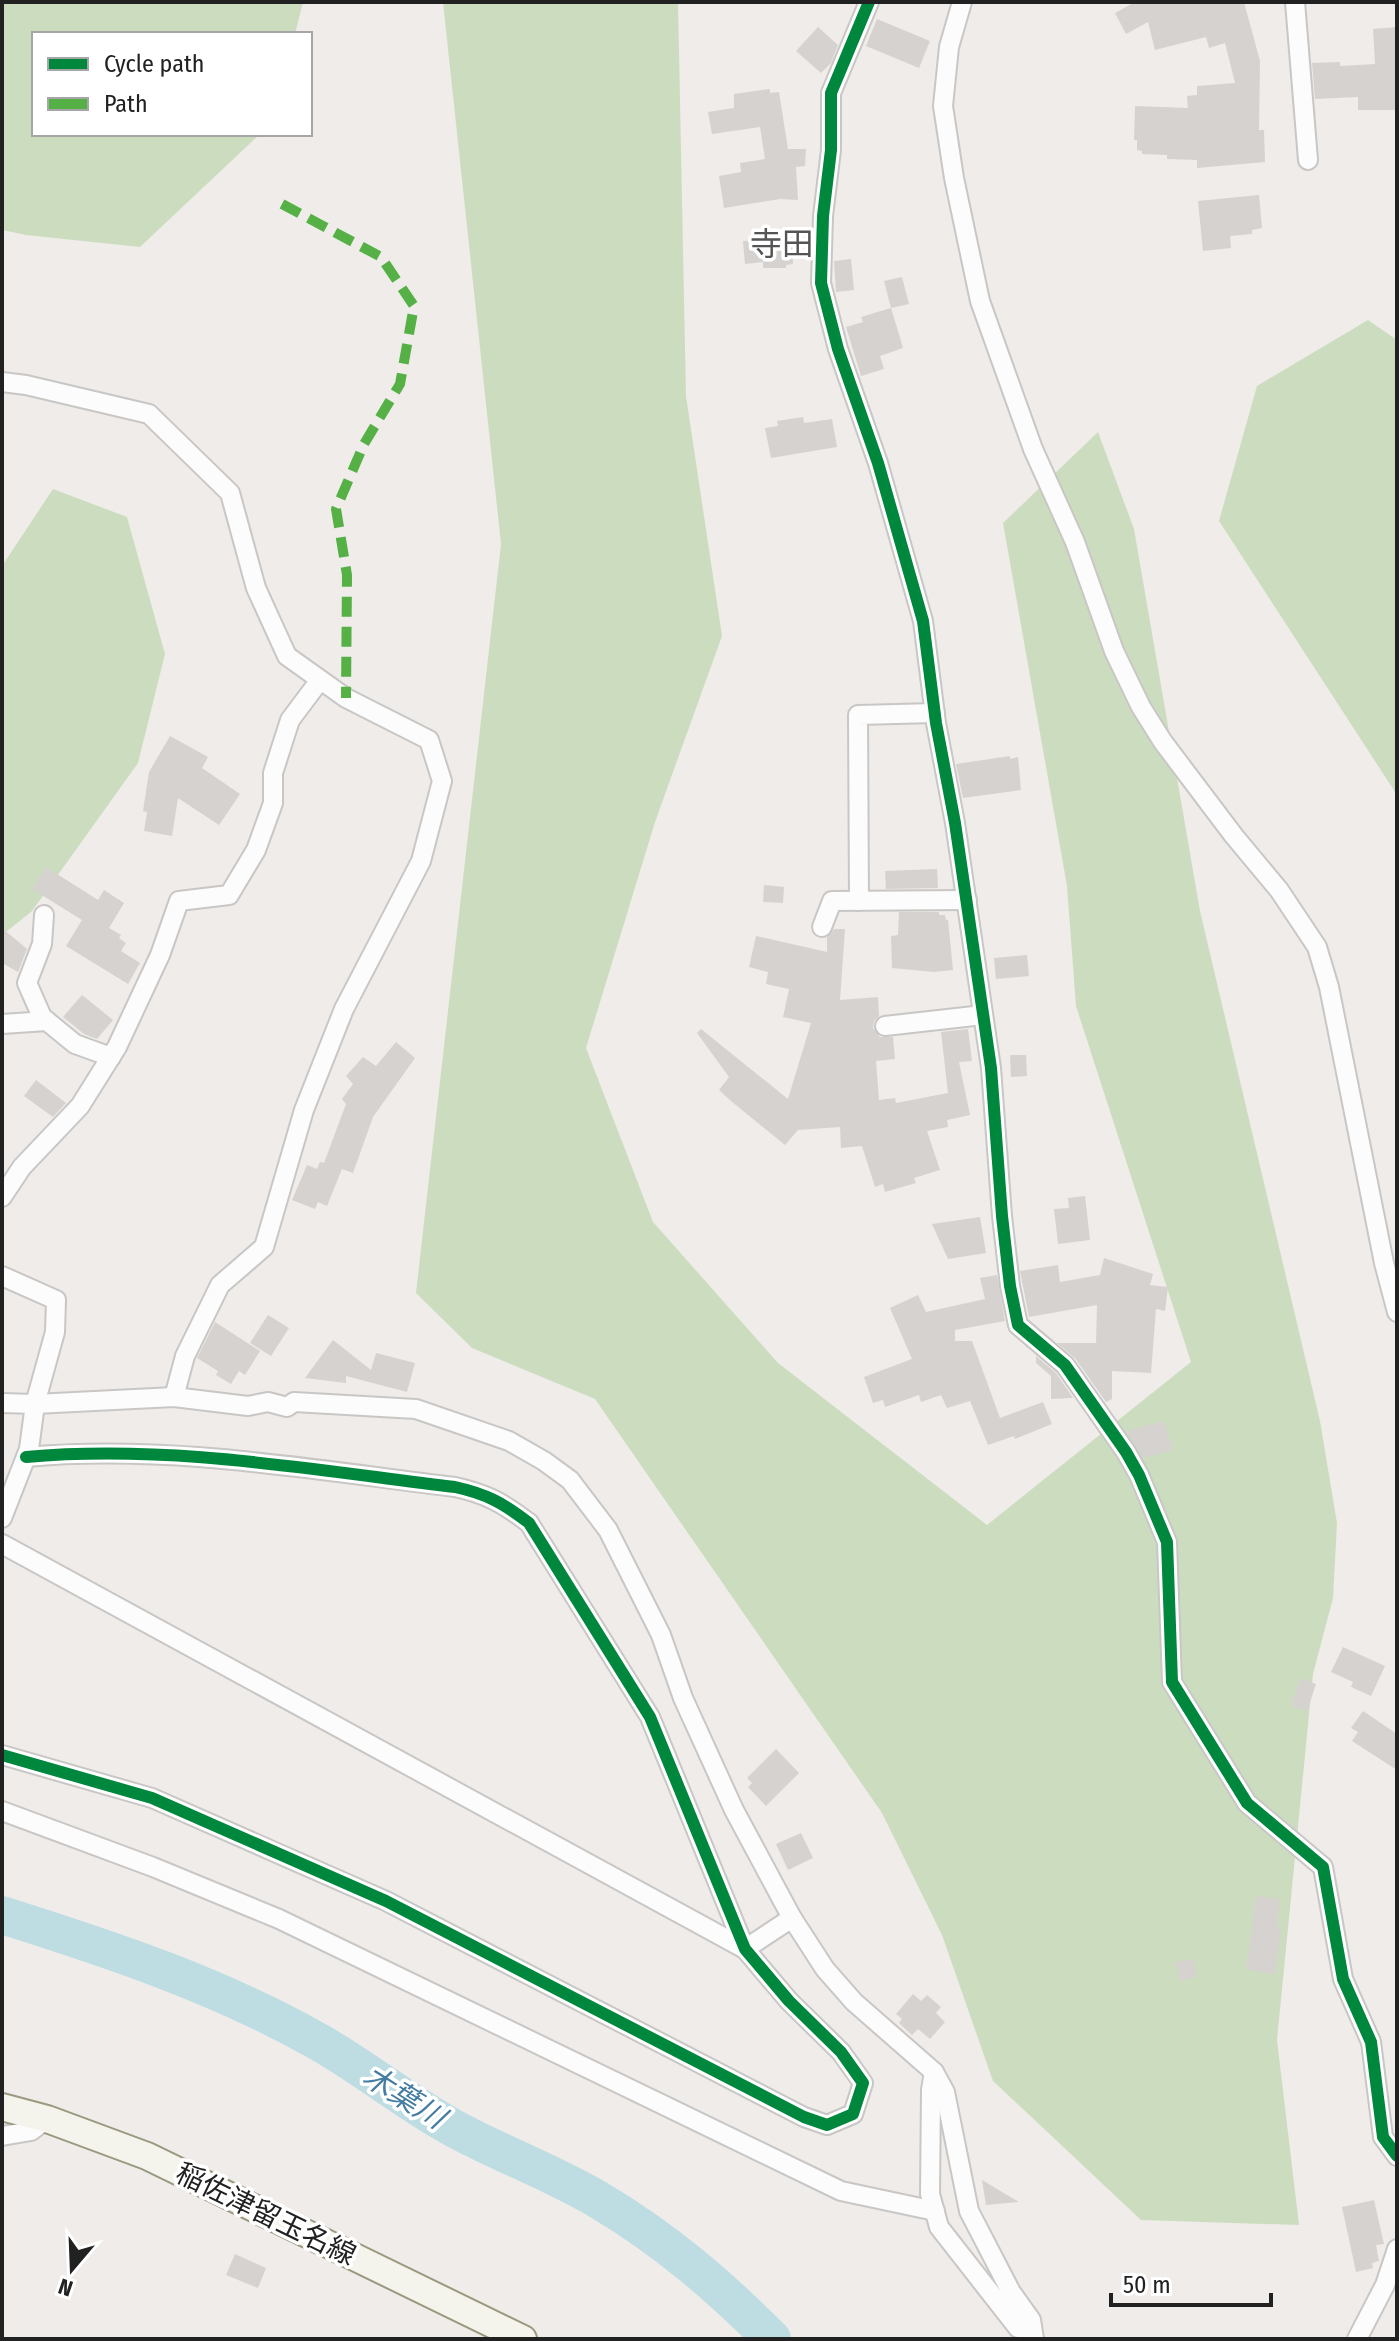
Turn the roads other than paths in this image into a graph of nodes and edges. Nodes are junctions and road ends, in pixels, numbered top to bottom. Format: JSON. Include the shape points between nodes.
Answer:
{"nodes":[{"id":1,"x":869,"y":2,"type":"edge"},
{"id":2,"x":962,"y":2,"type":"edge"},
{"id":3,"x":1295,"y":2,"type":"edge"},
{"id":4,"x":1308,"y":160,"type":"dead end"},
{"id":5,"x":2,"y":382,"type":"edge"},
{"id":6,"x":320,"y":680,"type":"junction"},
{"id":7,"x":935,"y":713,"type":"junction"},
{"id":8,"x":967,"y":900,"type":"junction"},
{"id":9,"x":859,"y":901,"type":"junction"},
{"id":10,"x":44,"y":915,"type":"dead end"},
{"id":11,"x":822,"y":927,"type":"dead end"},
{"id":12,"x":983,"y":1015,"type":"junction"},
{"id":13,"x":47,"y":1021,"type":"junction"},
{"id":14,"x":2,"y":1024,"type":"edge"},
{"id":15,"x":885,"y":1026,"type":"dead end"},
{"id":16,"x":111,"y":1057,"type":"junction"},
{"id":17,"x":2,"y":1197,"type":"edge"},
{"id":18,"x":2,"y":1276,"type":"edge"},
{"id":19,"x":1397,"y":1312,"type":"edge"},
{"id":20,"x":174,"y":1397,"type":"junction"},
{"id":21,"x":2,"y":1403,"type":"edge"},
{"id":22,"x":35,"y":1404,"type":"junction"},
{"id":23,"x":26,"y":1457,"type":"junction"},
{"id":24,"x":2,"y":1518,"type":"edge"},
{"id":25,"x":2,"y":1544,"type":"edge"},
{"id":26,"x":2,"y":1755,"type":"edge"},
{"id":27,"x":2,"y":1811,"type":"edge"},
{"id":28,"x":792,"y":1918,"type":"junction"},
{"id":29,"x":745,"y":1949,"type":"junction"},
{"id":30,"x":934,"y":2072,"type":"junction"},
{"id":31,"x":2,"y":2107,"type":"edge"},
{"id":32,"x":47,"y":2119,"type":"junction"},
{"id":33,"x":2,"y":2136,"type":"edge"},
{"id":34,"x":1397,"y":2156,"type":"edge"},
{"id":35,"x":935,"y":2211,"type":"junction"},
{"id":36,"x":1397,"y":2249,"type":"edge"},
{"id":37,"x":1033,"y":2335,"type":"edge"},
{"id":38,"x":523,"y":2339,"type":"edge"},
{"id":39,"x":1357,"y":2339,"type":"edge"}],
"edges":[{"from":1,"to":7,"type":"street","via":[[831,93],[821,283],[923,621]]},
{"from":2,"to":19,"type":"street","via":[[949,47],[943,106],[980,301],[1033,449],[1141,707],[1317,947]]},
{"from":3,"to":4,"type":"street"},
{"from":5,"to":6,"type":"street","via":[[149,414],[230,493],[256,588],[287,656]]},
{"from":6,"to":16,"type":"street","via":[[290,720],[273,773],[273,803],[256,850],[229,895],[179,901],[160,955]]},
{"from":6,"to":20,"type":"street","via":[[429,740],[442,781],[421,861],[344,1009],[304,1110],[264,1247],[220,1285],[185,1356]]},
{"from":7,"to":8,"type":"street"},
{"from":7,"to":9,"type":"street","via":[[858,715]]},
{"from":8,"to":9,"type":"street"},
{"from":8,"to":12,"type":"street"},
{"from":9,"to":11,"type":"street","via":[[832,901]]},
{"from":10,"to":13,"type":"street","via":[[42,944],[27,983]]},
{"from":12,"to":15,"type":"street"},
{"from":12,"to":34,"type":"street","via":[[1018,1325],[1065,1365],[1139,1475],[1167,1542],[1172,1682],[1247,1803],[1323,1867],[1343,1979],[1371,2042],[1383,2137]]},
{"from":13,"to":14,"type":"street"},
{"from":13,"to":16,"type":"street","via":[[75,1044]]},
{"from":16,"to":17,"type":"street","via":[[80,1106],[22,1167]]},
{"from":18,"to":22,"type":"street","via":[[56,1300],[55,1332]]},
{"from":20,"to":22,"type":"street"},
{"from":20,"to":28,"type":"street","via":[[248,1406],[268,1402],[287,1407],[294,1402],[416,1409],[509,1441],[570,1480],[608,1530],[661,1635],[734,1810]]},
{"from":21,"to":22,"type":"street"},
{"from":22,"to":23,"type":"street"},
{"from":23,"to":24,"type":"street"},
{"from":23,"to":29,"type":"street","via":[[82,1452],[186,1455],[455,1487],[499,1501],[529,1523],[650,1717]]},
{"from":25,"to":29,"type":"street"},
{"from":26,"to":29,"type":"street","via":[[152,1798],[386,1901],[804,2117],[827,2125],[853,2114],[863,2083]]},
{"from":27,"to":35,"type":"street","via":[[279,1919],[841,2191]]},
{"from":28,"to":29,"type":"street"},
{"from":28,"to":30,"type":"street","via":[[854,2002]]},
{"from":30,"to":35,"type":"street","via":[[930,2194]]},
{"from":30,"to":37,"type":"street","via":[[945,2092],[969,2211],[1031,2320]]},
{"from":31,"to":32,"type":"main road","name":"稲佐津留玉名線"},
{"from":32,"to":33,"type":"street","via":[[31,2131]]},
{"from":32,"to":38,"type":"main road","name":"稲佐津留玉名線","via":[[147,2156]]},
{"from":35,"to":37,"type":"street","via":[[939,2227],[1018,2328]]},
{"from":36,"to":39,"type":"street"}]}
